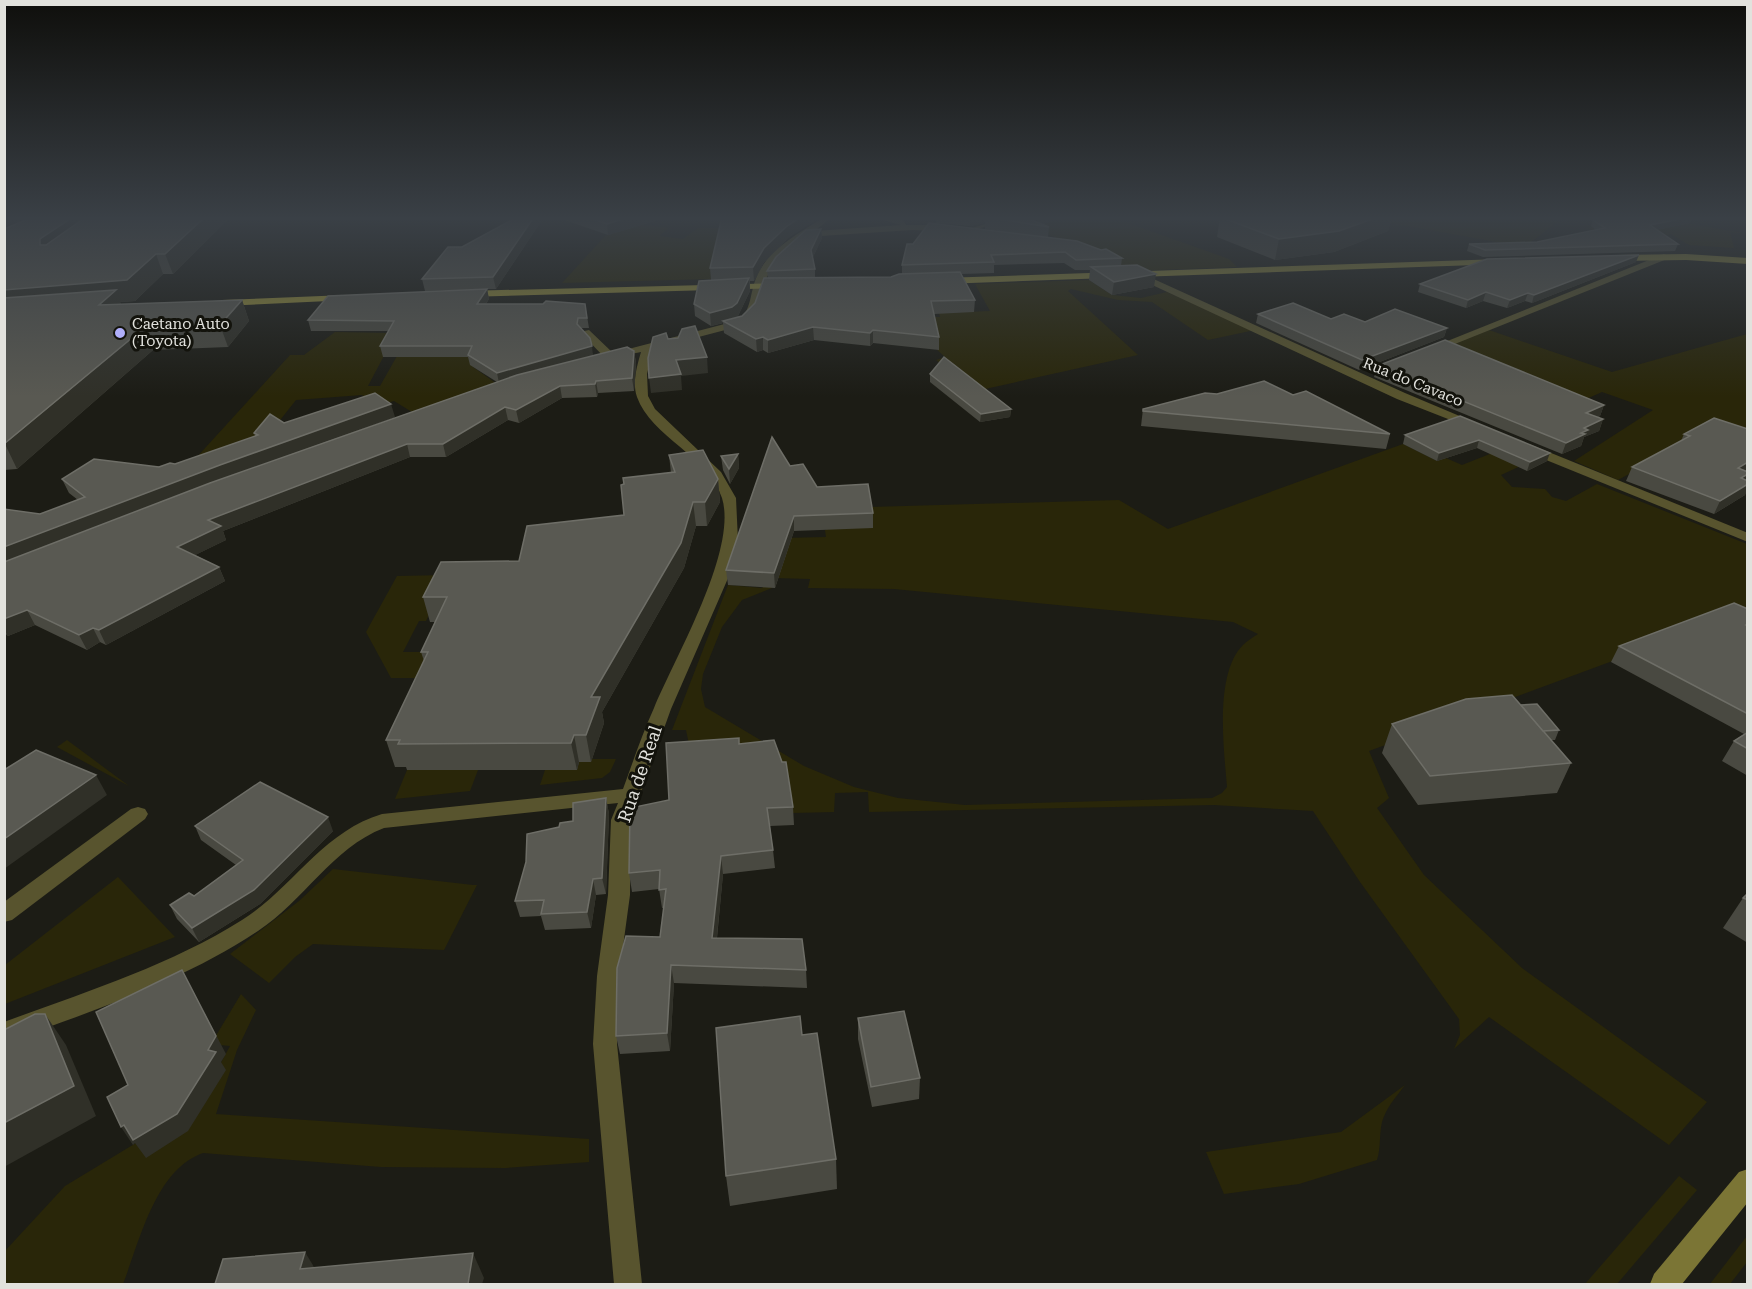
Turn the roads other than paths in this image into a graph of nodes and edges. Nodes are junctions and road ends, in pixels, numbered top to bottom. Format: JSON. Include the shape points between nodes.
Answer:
{"nodes":[{"id":1,"x":763,"y":277,"type":"edge"},
{"id":2,"x":1044,"y":277,"type":"edge"},
{"id":3,"x":1143,"y":277,"type":"edge"},
{"id":4,"x":1613,"y":277,"type":"edge"},
{"id":5,"x":932,"y":281,"type":"edge"},
{"id":6,"x":758,"y":286,"type":"junction"},
{"id":7,"x":792,"y":286,"type":"edge"},
{"id":8,"x":450,"y":295,"type":"edge"},
{"id":9,"x":355,"y":298,"type":"edge"},
{"id":10,"x":205,"y":304,"type":"edge"},
{"id":11,"x":585,"y":332,"type":"edge"},
{"id":12,"x":648,"y":347,"type":"junction"},
{"id":13,"x":1422,"y":353,"type":"edge"},
{"id":14,"x":610,"y":357,"type":"junction"},
{"id":15,"x":596,"y":361,"type":"edge"},
{"id":16,"x":1379,"y":369,"type":"edge"},
{"id":17,"x":1357,"y":376,"type":"junction"},
{"id":18,"x":1488,"y":431,"type":"edge"},
{"id":19,"x":1519,"y":444,"type":"edge"},
{"id":20,"x":1748,"y":538,"type":"edge"},
{"id":21,"x":630,"y":795,"type":"junction"},
{"id":22,"x":138,"y":814,"type":"dead end"},
{"id":23,"x":4,"y":914,"type":"edge"},
{"id":24,"x":4,"y":1033,"type":"edge"},
{"id":25,"x":1748,"y":1181,"type":"edge"},
{"id":26,"x":628,"y":1284,"type":"edge"},
{"id":27,"x":1664,"y":1284,"type":"edge"}],
"edges":[{"from":1,"to":6,"type":"street"},
{"from":2,"to":5,"type":"main road"},
{"from":3,"to":17,"type":"street","name":"Rua do Cavaco"},
{"from":4,"to":13,"type":"street"},
{"from":6,"to":7,"type":"main road"},
{"from":6,"to":8,"type":"main road"},
{"from":6,"to":12,"type":"street","via":[[750,315],[744,322]]},
{"from":9,"to":10,"type":"main road"},
{"from":11,"to":14,"type":"street"},
{"from":12,"to":14,"type":"street"},
{"from":12,"to":21,"type":"street","name":"Rua de Real","via":[[642,396],[650,411],[710,467],[729,498],[730,541],[727,558]]},
{"from":14,"to":15,"type":"street"},
{"from":16,"to":17,"type":"street"},
{"from":17,"to":18,"type":"street","name":"Rua do Cavaco"},
{"from":19,"to":20,"type":"street"},
{"from":21,"to":24,"type":"street","via":[[382,821],[362,827],[253,924],[204,952]]},
{"from":21,"to":26,"type":"street","name":"Rua de Real","via":[[621,820],[619,895],[604,1044]]},
{"from":22,"to":23,"type":"street"},
{"from":25,"to":27,"type":"main road"}]}
